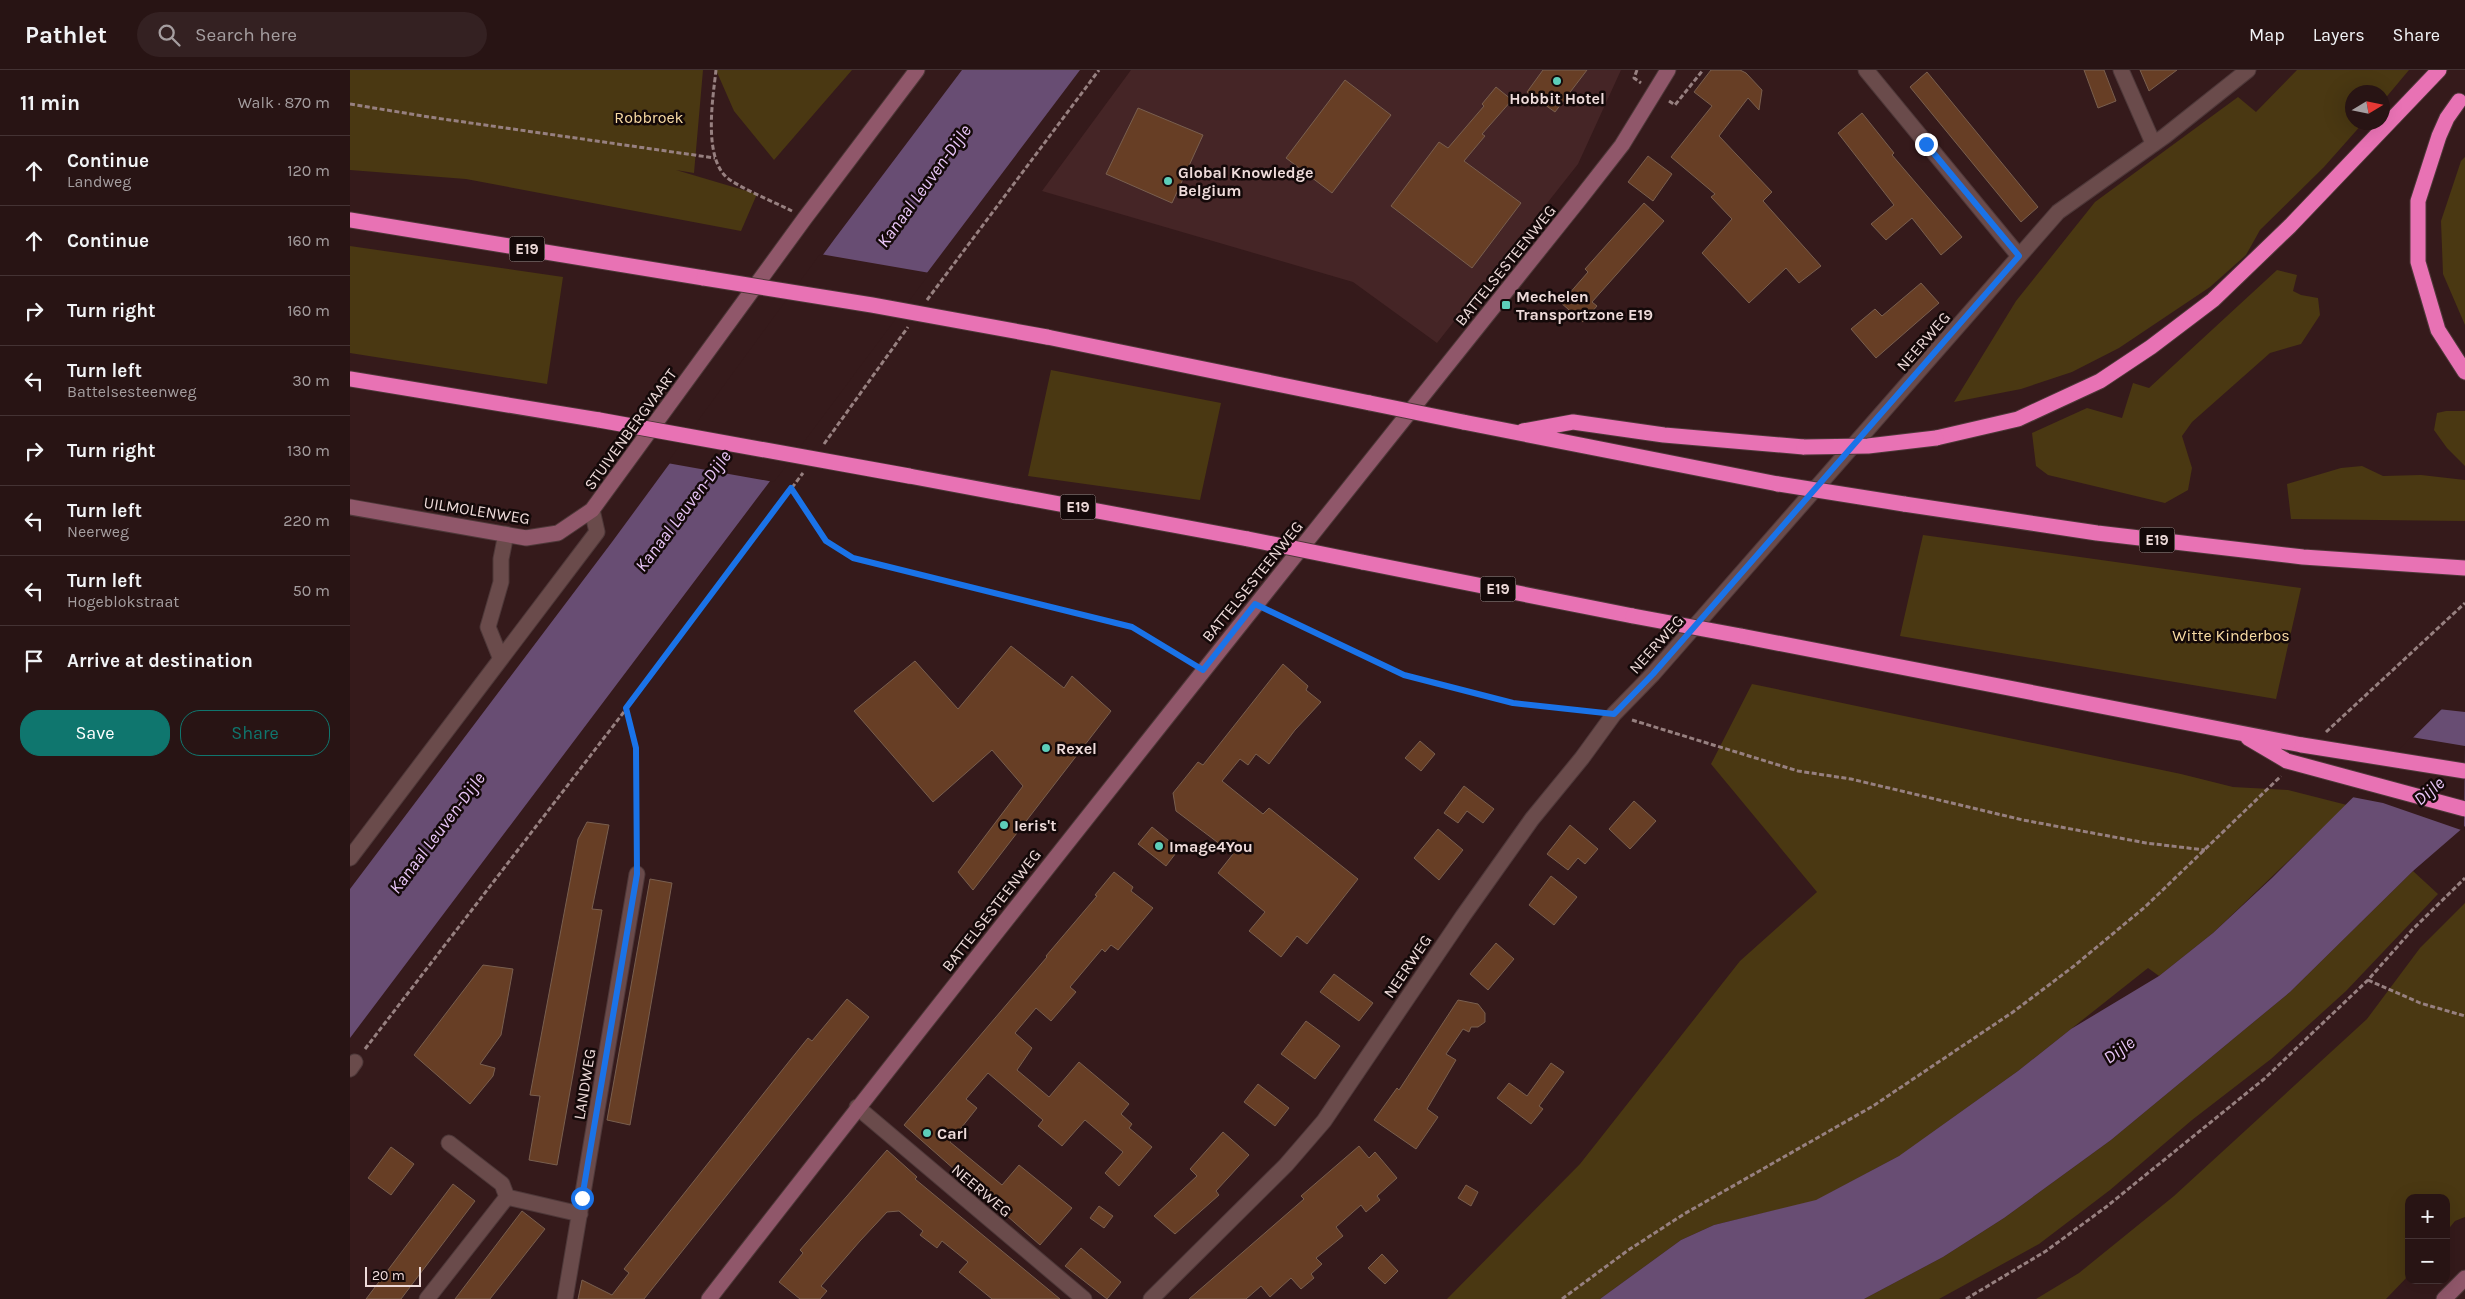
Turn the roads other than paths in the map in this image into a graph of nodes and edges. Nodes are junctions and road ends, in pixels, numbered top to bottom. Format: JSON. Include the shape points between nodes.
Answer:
{"nodes":[{"id":1,"x":917,"y":70,"type":"edge"},
{"id":2,"x":1668,"y":70,"type":"edge"},
{"id":3,"x":1866,"y":70,"type":"edge"},
{"id":4,"x":2121,"y":70,"type":"edge"},
{"id":5,"x":2248,"y":70,"type":"edge"},
{"id":6,"x":2439,"y":70,"type":"edge"},
{"id":7,"x":2459,"y":101,"type":"dead end"},
{"id":8,"x":2153,"y":143,"type":"junction"},
{"id":9,"x":350,"y":220,"type":"edge"},
{"id":10,"x":2019,"y":256,"type":"junction"},
{"id":11,"x":2465,"y":372,"type":"edge"},
{"id":12,"x":350,"y":379,"type":"edge"},
{"id":13,"x":1516,"y":433,"type":"junction"},
{"id":14,"x":350,"y":508,"type":"edge"},
{"id":15,"x":592,"y":510,"type":"junction"},
{"id":16,"x":506,"y":534,"type":"junction"},
{"id":17,"x":2465,"y":568,"type":"edge"},
{"id":18,"x":500,"y":658,"type":"junction"},
{"id":19,"x":2238,"y":732,"type":"junction"},
{"id":20,"x":2465,"y":771,"type":"edge"},
{"id":21,"x":2465,"y":809,"type":"edge"},
{"id":22,"x":350,"y":858,"type":"edge"},
{"id":23,"x":637,"y":874,"type":"road end"},
{"id":24,"x":857,"y":1107,"type":"junction"},
{"id":25,"x":448,"y":1143,"type":"dead end"},
{"id":26,"x":507,"y":1197,"type":"junction"},
{"id":27,"x":580,"y":1214,"type":"junction"},
{"id":28,"x":2465,"y":1278,"type":"edge"},
{"id":29,"x":428,"y":1299,"type":"edge"},
{"id":30,"x":564,"y":1299,"type":"edge"},
{"id":31,"x":709,"y":1299,"type":"edge"},
{"id":32,"x":1084,"y":1299,"type":"edge"},
{"id":33,"x":1151,"y":1299,"type":"edge"},
{"id":34,"x":2444,"y":1299,"type":"edge"}],
"edges":[{"from":1,"to":15,"type":"main road","name":"STUIVENBERGVAART"},
{"from":2,"to":24,"type":"main road","name":"BATTELSESTEENWEG","via":[[1622,145],[1579,200]]},
{"from":3,"to":10,"type":"street"},
{"from":4,"to":8,"type":"street"},
{"from":5,"to":8,"type":"street","name":"NEERWEG"},
{"from":6,"to":13,"type":"highway","bridge":true,"via":[[2297,219],[2213,300],[2100,381],[2018,419],[1936,438],[1868,446],[1804,447],[1664,436],[1573,422]]},
{"from":7,"to":11,"type":"highway","via":[[2439,136],[2418,201],[2418,262],[2438,330]]},
{"from":8,"to":10,"type":"street","name":"NEERWEG","via":[[2058,212]]},
{"from":9,"to":13,"type":"highway","number":"E19","bridge":true,"via":[[872,306]]},
{"from":10,"to":33,"type":"street","name":"NEERWEG","via":[[1653,674],[1614,714],[1468,908],[1324,1121],[1286,1165]]},
{"from":12,"to":19,"type":"highway","number":"E19","bridge":true,"via":[[599,420],[1248,538],[1633,616]]},
{"from":13,"to":17,"type":"highway","number":"E19","bridge":true,"via":[[1778,484],[2097,533],[2303,557]]},
{"from":14,"to":16,"type":"main road","name":"UILMOLENWEG"},
{"from":15,"to":16,"type":"main road","name":"UILMOLENWEG","via":[[558,533],[526,538]]},
{"from":15,"to":18,"type":"street","name":"STUIVENBERGVAART","via":[[597,532]]},
{"from":16,"to":18,"type":"street","via":[[501,582],[488,626]]},
{"from":18,"to":22,"type":"street","name":"STUIVENBERGVAART"},
{"from":19,"to":20,"type":"highway","number":"E19","bridge":true},
{"from":19,"to":21,"type":"highway","bridge":true,"via":[[2287,765]]},
{"from":23,"to":27,"type":"street","name":"LANDWEG"},
{"from":24,"to":31,"type":"main road","name":"BATTELSESTEENWEG"},
{"from":24,"to":32,"type":"street","name":"NEERWEG"},
{"from":25,"to":26,"type":"street","via":[[502,1184]]},
{"from":26,"to":27,"type":"street"},
{"from":26,"to":29,"type":"street"},
{"from":27,"to":30,"type":"street","name":"LANDWEG"},
{"from":28,"to":34,"type":"main road"}]}
